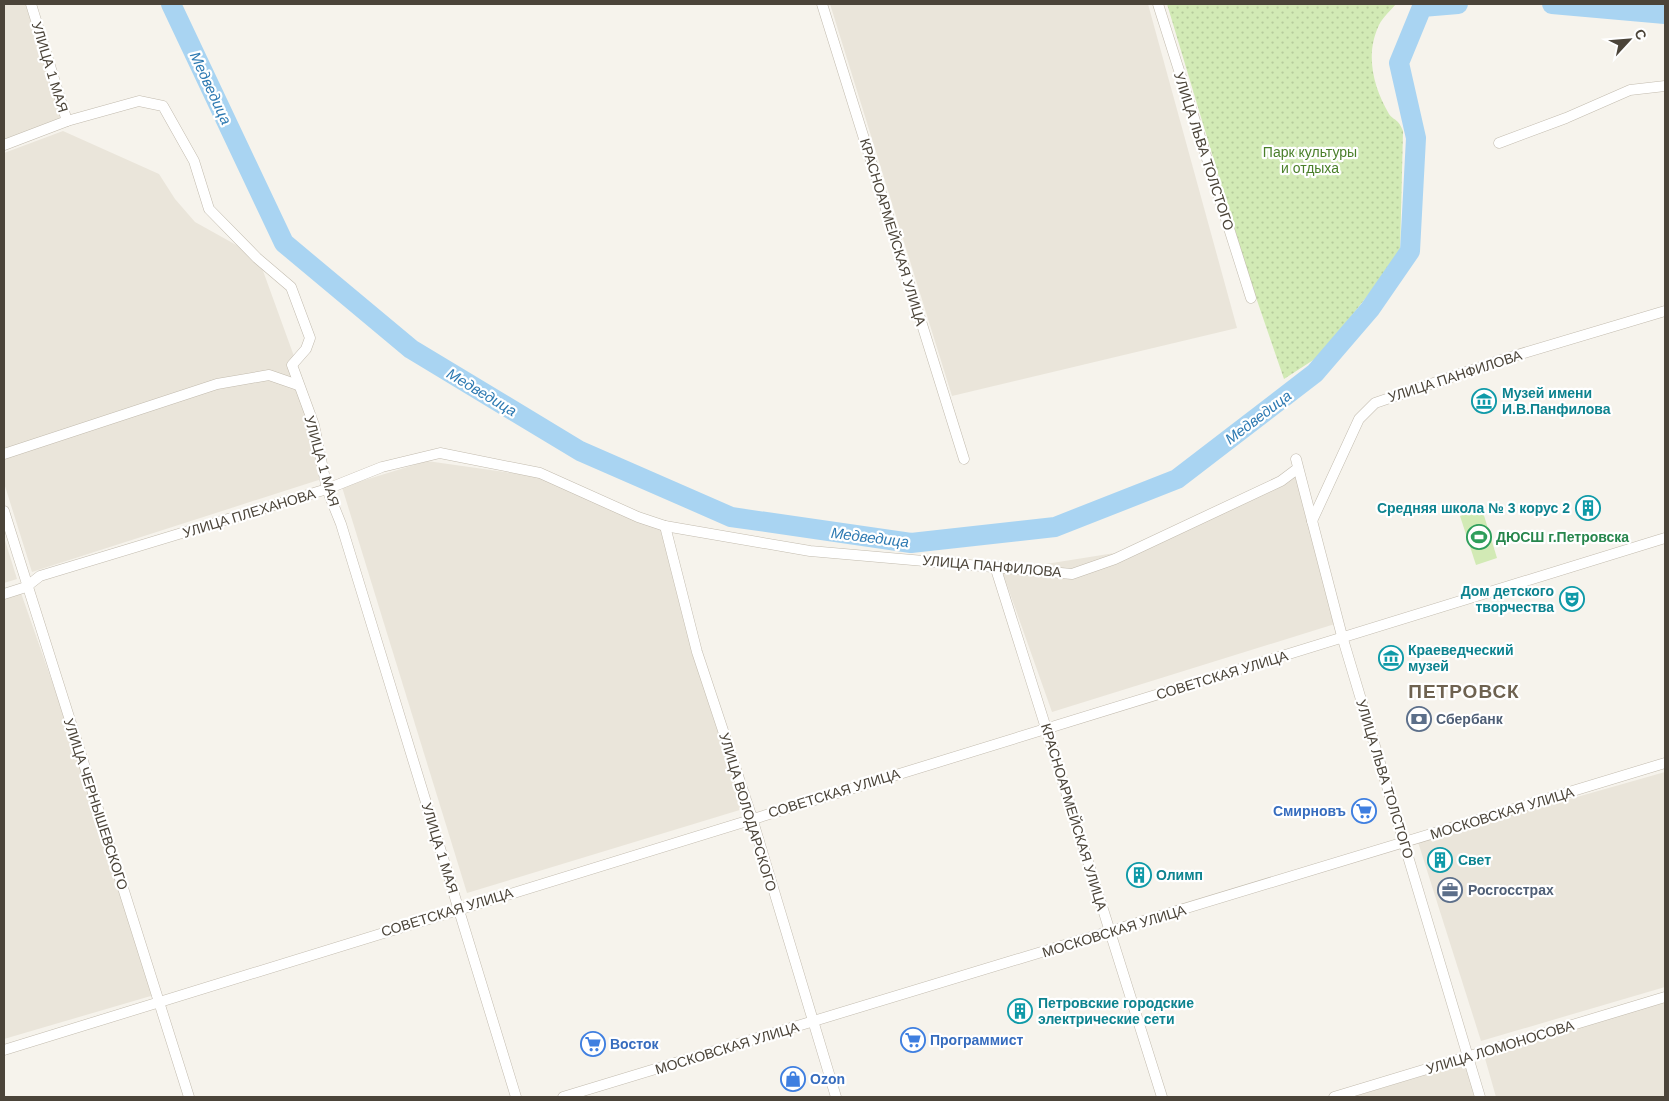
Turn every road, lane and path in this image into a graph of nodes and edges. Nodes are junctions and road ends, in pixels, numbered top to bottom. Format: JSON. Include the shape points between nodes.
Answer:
{"nodes":[{"id":1,"x":31,"y":4,"type":"edge"},
{"id":2,"x":822,"y":4,"type":"edge"},
{"id":3,"x":1158,"y":4,"type":"edge"},
{"id":4,"x":1665,"y":86,"type":"edge"},
{"id":5,"x":67,"y":121,"type":"junction"},
{"id":6,"x":1499,"y":143,"type":"dead end"},
{"id":7,"x":4,"y":145,"type":"edge"},
{"id":8,"x":1251,"y":298,"type":"dead end"},
{"id":9,"x":1665,"y":312,"type":"edge"},
{"id":10,"x":298,"y":386,"type":"junction"},
{"id":11,"x":4,"y":454,"type":"edge"},
{"id":12,"x":964,"y":460,"type":"dead end"},
{"id":13,"x":1296,"y":464,"type":"joint"},
{"id":14,"x":327,"y":489,"type":"junction"},
{"id":15,"x":4,"y":511,"type":"edge"},
{"id":16,"x":1312,"y":521,"type":"junction"},
{"id":17,"x":665,"y":526,"type":"junction"},
{"id":18,"x":1665,"y":538,"type":"edge"},
{"id":19,"x":995,"y":566,"type":"junction"},
{"id":20,"x":26,"y":587,"type":"junction"},
{"id":21,"x":4,"y":594,"type":"edge"},
{"id":22,"x":1342,"y":636,"type":"junction"},
{"id":23,"x":1048,"y":728,"type":"junction"},
{"id":24,"x":1665,"y":763,"type":"edge"},
{"id":25,"x":752,"y":818,"type":"junction"},
{"id":26,"x":1405,"y":843,"type":"junction"},
{"id":27,"x":459,"y":909,"type":"junction"},
{"id":28,"x":1109,"y":933,"type":"junction"},
{"id":29,"x":1665,"y":997,"type":"edge"},
{"id":30,"x":159,"y":1002,"type":"junction"},
{"id":31,"x":813,"y":1022,"type":"junction"},
{"id":32,"x":4,"y":1050,"type":"edge"},
{"id":33,"x":1467,"y":1057,"type":"junction"},
{"id":34,"x":189,"y":1097,"type":"edge"},
{"id":35,"x":516,"y":1097,"type":"edge"},
{"id":36,"x":563,"y":1097,"type":"edge"},
{"id":37,"x":836,"y":1097,"type":"edge"},
{"id":38,"x":1162,"y":1097,"type":"edge"},
{"id":39,"x":1334,"y":1097,"type":"edge"},
{"id":40,"x":1480,"y":1097,"type":"edge"}],
"edges":[{"from":1,"to":5,"type":"street","name":"УЛИЦА 1 МАЯ"},
{"from":2,"to":12,"type":"street","name":"КРАСНОАРМЕЙСКАЯ УЛИЦА"},
{"from":3,"to":8,"type":"street","name":"УЛИЦА ЛЬВА ТОЛСТОГО"},
{"from":4,"to":6,"type":"street","via":[[1630,90]]},
{"from":5,"to":7,"type":"street"},
{"from":5,"to":10,"type":"street","name":"УЛИЦА 1 МАЯ","via":[[139,101],[163,106],[194,161],[209,208],[257,258],[291,287],[310,338],[306,349],[292,365]]},
{"from":9,"to":16,"type":"street","name":"УЛИЦА ПАНФИЛОВА","via":[[1507,358],[1375,403],[1359,419]]},
{"from":10,"to":11,"type":"street","via":[[269,375],[217,384]]},
{"from":10,"to":14,"type":"street","name":"УЛИЦА 1 МАЯ","via":[[314,425]]},
{"from":13,"to":16,"type":"street","name":"УЛИЦА ЛЬВА ТОЛСТОГО"},
{"from":13,"to":19,"type":"street","name":"УЛИЦА ПАНФИЛОВА","via":[[1281,481],[1115,559],[1072,574]]},
{"from":14,"to":17,"type":"street","name":"УЛИЦА ПЛЕХАНОВА","via":[[382,467],[440,453],[540,473],[638,518]]},
{"from":14,"to":20,"type":"street","name":"УЛИЦА ПЛЕХАНОВА","via":[[40,576]]},
{"from":14,"to":27,"type":"street","name":"УЛИЦА 1 МАЯ","via":[[341,524]]},
{"from":15,"to":20,"type":"street","name":"УЛИЦА ЧЕРНЫШЕВСКОГО"},
{"from":16,"to":22,"type":"street","name":"УЛИЦА ЛЬВА ТОЛСТОГО"},
{"from":17,"to":19,"type":"street","name":"УЛИЦА ПАНФИЛОВА","via":[[810,551]]},
{"from":17,"to":25,"type":"street","name":"УЛИЦА ВОЛОДАРСКОГО","via":[[697,652]]},
{"from":18,"to":22,"type":"street","name":"СОВЕТСКАЯ УЛИЦА"},
{"from":19,"to":23,"type":"street","name":"КРАСНОАРМЕЙСКАЯ УЛИЦА"},
{"from":20,"to":21,"type":"street","name":"УЛИЦА ПЛЕХАНОВА"},
{"from":20,"to":30,"type":"street","name":"УЛИЦА ЧЕРНЫШЕВСКОГО"},
{"from":22,"to":23,"type":"street","name":"СОВЕТСКАЯ УЛИЦА"},
{"from":22,"to":26,"type":"street","name":"УЛИЦА ЛЬВА ТОЛСТОГО"},
{"from":23,"to":25,"type":"street","name":"СОВЕТСКАЯ УЛИЦА"},
{"from":23,"to":28,"type":"street","name":"КРАСНОАРМЕЙСКАЯ УЛИЦА"},
{"from":24,"to":26,"type":"street","name":"МОСКОВСКАЯ УЛИЦА"},
{"from":25,"to":27,"type":"street","name":"СОВЕТСКАЯ УЛИЦА"},
{"from":25,"to":31,"type":"street","name":"УЛИЦА ВОЛОДАРСКОГО"},
{"from":26,"to":28,"type":"street","name":"МОСКОВСКАЯ УЛИЦА"},
{"from":26,"to":33,"type":"street","name":"УЛИЦА ЛЬВА ТОЛСТОГО"},
{"from":27,"to":30,"type":"street","name":"СОВЕТСКАЯ УЛИЦА"},
{"from":27,"to":35,"type":"street","name":"УЛИЦА 1 МАЯ"},
{"from":28,"to":31,"type":"street","name":"МОСКОВСКАЯ УЛИЦА"},
{"from":28,"to":38,"type":"street","name":"КРАСНОАРМЕЙСКАЯ УЛИЦА"},
{"from":29,"to":33,"type":"street","name":"УЛИЦА ЛОМОНОСОВА"},
{"from":30,"to":32,"type":"street","name":"СОВЕТСКАЯ УЛИЦА"},
{"from":30,"to":34,"type":"street","name":"УЛИЦА ЧЕРНЫШЕВСКОГО"},
{"from":31,"to":36,"type":"street","name":"МОСКОВСКАЯ УЛИЦА"},
{"from":31,"to":37,"type":"street","name":"УЛИЦА ВОЛОДАРСКОГО"},
{"from":33,"to":39,"type":"street","name":"УЛИЦА ЛОМОНОСОВА"},
{"from":33,"to":40,"type":"street","name":"УЛИЦА ЛЬВА ТОЛСТОГО"}]}
